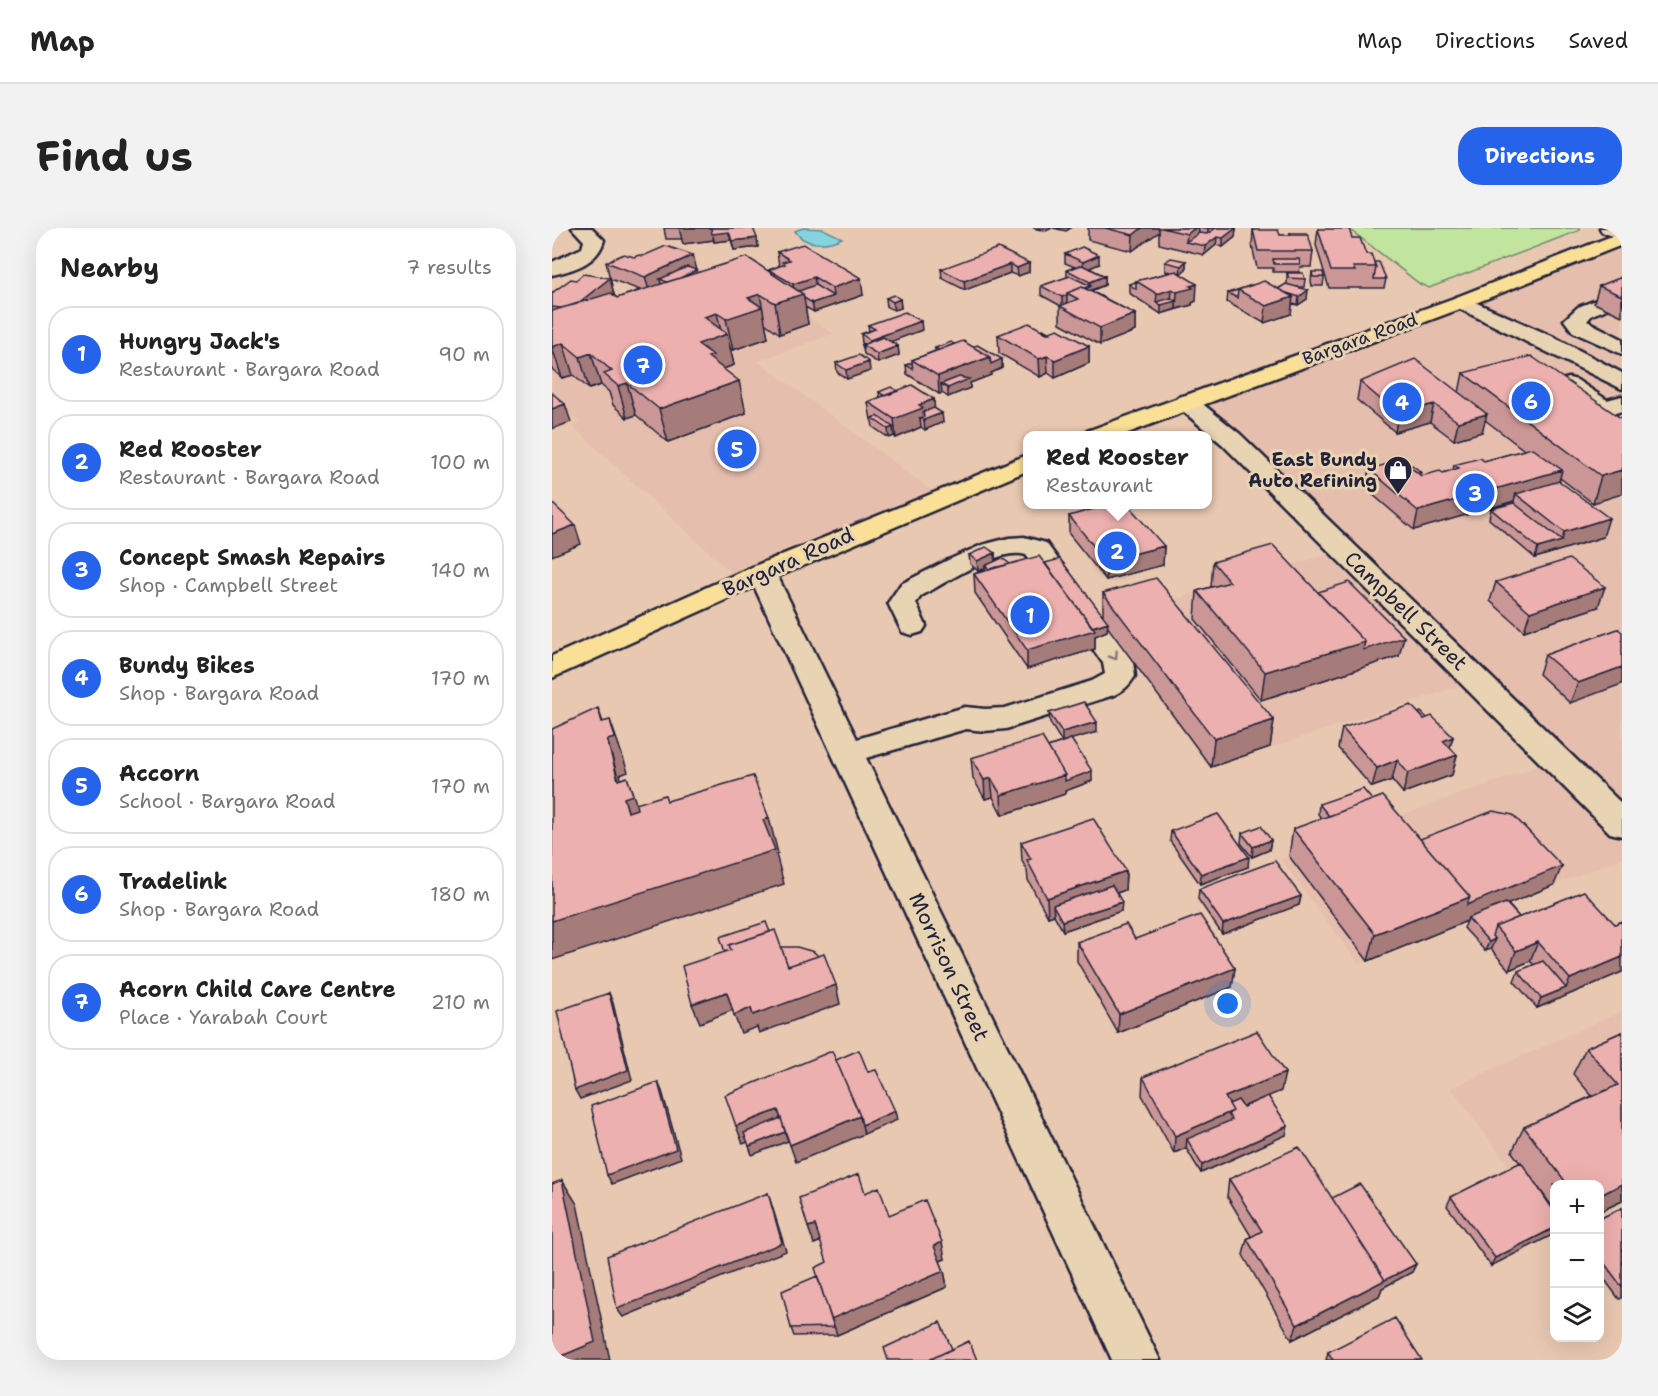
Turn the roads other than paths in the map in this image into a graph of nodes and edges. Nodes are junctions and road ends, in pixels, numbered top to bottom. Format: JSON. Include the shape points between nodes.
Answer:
{"nodes":[{"id":1,"x":581,"y":228,"type":"edge"},
{"id":2,"x":1609,"y":228,"type":"edge"},
{"id":3,"x":1622,"y":236,"type":"edge"},
{"id":4,"x":552,"y":268,"type":"edge"},
{"id":5,"x":1622,"y":296,"type":"edge"},
{"id":6,"x":1461,"y":303,"type":"junction"},
{"id":7,"x":1622,"y":347,"type":"edge"},
{"id":8,"x":1571,"y":356,"type":"junction"},
{"id":9,"x":1622,"y":382,"type":"edge"},
{"id":10,"x":1186,"y":402,"type":"junction"},
{"id":11,"x":1622,"y":403,"type":"edge"},
{"id":12,"x":1107,"y":431,"type":"edge"},
{"id":13,"x":1023,"y":464,"type":"edge"},
{"id":14,"x":762,"y":573,"type":"junction"},
{"id":15,"x":911,"y":623,"type":"dead end"},
{"id":16,"x":552,"y":668,"type":"edge"},
{"id":17,"x":847,"y":753,"type":"junction"},
{"id":18,"x":1622,"y":824,"type":"edge"},
{"id":19,"x":1136,"y":1360,"type":"edge"}],
"edges":[{"from":1,"to":4,"type":"street","via":[[594,240],[591,251]]},
{"from":2,"to":3,"type":"street"},
{"from":3,"to":6,"type":"main road","name":"Bargara Road"},
{"from":5,"to":7,"type":"street","via":[[1585,311],[1575,320],[1581,327]]},
{"from":6,"to":8,"type":"street"},
{"from":6,"to":10,"type":"main road","name":"Bargara Road"},
{"from":8,"to":9,"type":"street"},
{"from":8,"to":11,"type":"street","via":[[1548,370],[1604,409]]},
{"from":10,"to":12,"type":"main road","name":"Bargara Road"},
{"from":10,"to":18,"type":"street","name":"Campbell Street","via":[[1231,439]]},
{"from":13,"to":14,"type":"main road","name":"Bargara Road"},
{"from":14,"to":16,"type":"main road","name":"Bargara Road"},
{"from":14,"to":17,"type":"street","name":"Morrison Street"},
{"from":15,"to":17,"type":"street","one_way":true,"via":[[902,603],[911,590],[996,548],[1027,545],[1036,549],[1118,662],[1120,676],[1103,688],[1006,718],[965,718]]},
{"from":17,"to":19,"type":"street","name":"Morrison Street"}]}
